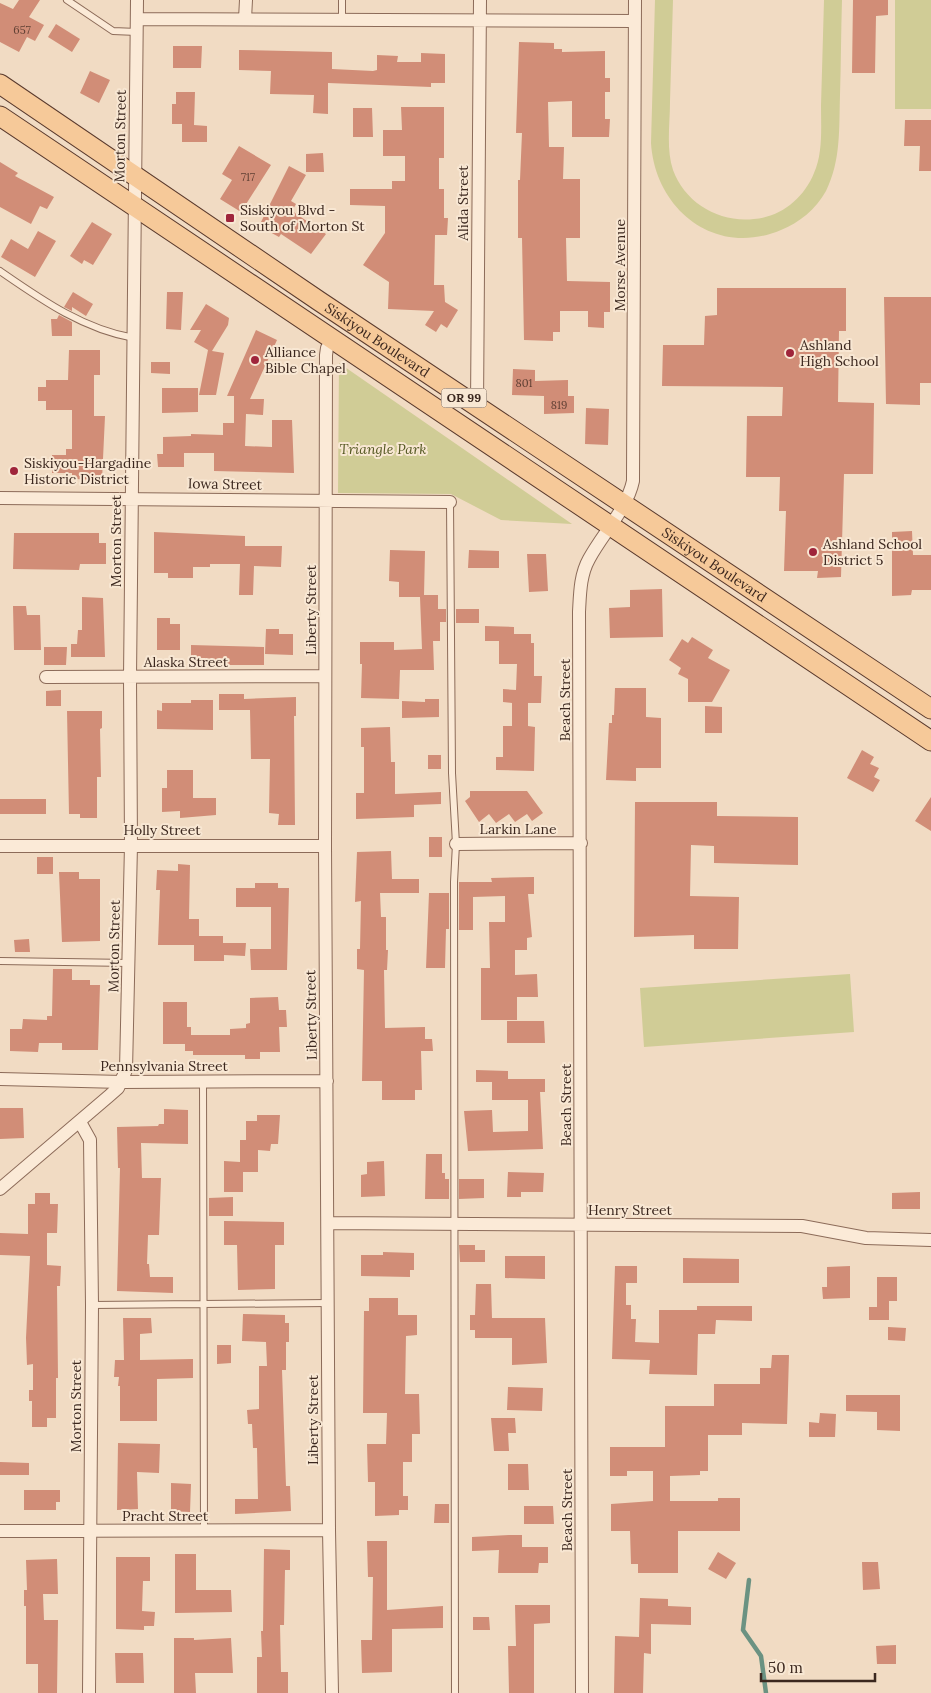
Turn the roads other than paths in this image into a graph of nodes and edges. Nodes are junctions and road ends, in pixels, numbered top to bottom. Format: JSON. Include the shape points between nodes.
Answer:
{"nodes":[{"id":1,"x":67,"y":0,"type":"edge"},
{"id":2,"x":137,"y":0,"type":"edge"},
{"id":3,"x":246,"y":0,"type":"edge"},
{"id":4,"x":342,"y":0,"type":"edge"},
{"id":5,"x":480,"y":0,"type":"edge"},
{"id":6,"x":635,"y":0,"type":"edge"},
{"id":7,"x":137,"y":19,"type":"junction"},
{"id":8,"x":245,"y":19,"type":"junction"},
{"id":9,"x":342,"y":20,"type":"junction"},
{"id":10,"x":480,"y":20,"type":"junction"},
{"id":11,"x":635,"y":21,"type":"junction"},
{"id":12,"x":137,"y":32,"type":"junction"},
{"id":13,"x":0,"y":84,"type":"edge"},
{"id":14,"x":0,"y":116,"type":"edge"},
{"id":15,"x":134,"y":176,"type":"junction"},
{"id":16,"x":134,"y":206,"type":"junction"},
{"id":17,"x":0,"y":271,"type":"edge"},
{"id":18,"x":134,"y":338,"type":"junction"},
{"id":19,"x":333,"y":340,"type":"junction"},
{"id":20,"x":477,"y":406,"type":"junction"},
{"id":21,"x":0,"y":498,"type":"edge"},
{"id":22,"x":132,"y":498,"type":"junction"},
{"id":23,"x":325,"y":500,"type":"junction"},
{"id":24,"x":450,"y":502,"type":"joint"},
{"id":25,"x":624,"y":503,"type":"junction"},
{"id":26,"x":610,"y":525,"type":"junction"},
{"id":27,"x":326,"y":676,"type":"junction"},
{"id":28,"x":46,"y":677,"type":"dead end"},
{"id":29,"x":130,"y":678,"type":"junction"},
{"id":30,"x":931,"y":709,"type":"edge"},
{"id":31,"x":931,"y":741,"type":"edge"},
{"id":32,"x":456,"y":844,"type":"junction"},
{"id":33,"x":581,"y":844,"type":"junction"},
{"id":34,"x":131,"y":845,"type":"junction"},
{"id":35,"x":0,"y":846,"type":"edge"},
{"id":36,"x":325,"y":846,"type":"junction"},
{"id":37,"x":0,"y":961,"type":"edge"},
{"id":38,"x":129,"y":963,"type":"junction"},
{"id":39,"x":0,"y":1079,"type":"edge"},
{"id":40,"x":203,"y":1081,"type":"junction"},
{"id":41,"x":327,"y":1081,"type":"junction"},
{"id":42,"x":122,"y":1082,"type":"junction"},
{"id":43,"x":80,"y":1122,"type":"junction"},
{"id":44,"x":0,"y":1189,"type":"edge"},
{"id":45,"x":328,"y":1223,"type":"junction"},
{"id":46,"x":453,"y":1224,"type":"junction"},
{"id":47,"x":581,"y":1224,"type":"junction"},
{"id":48,"x":931,"y":1240,"type":"edge"},
{"id":49,"x":328,"y":1303,"type":"junction"},
{"id":50,"x":203,"y":1304,"type":"junction"},
{"id":51,"x":92,"y":1305,"type":"junction"},
{"id":52,"x":90,"y":1530,"type":"junction"},
{"id":53,"x":329,"y":1530,"type":"junction"},
{"id":54,"x":0,"y":1531,"type":"edge"},
{"id":55,"x":204,"y":1531,"type":"junction"},
{"id":56,"x":89,"y":1693,"type":"edge"},
{"id":57,"x":332,"y":1693,"type":"edge"},
{"id":58,"x":455,"y":1693,"type":"edge"},
{"id":59,"x":582,"y":1693,"type":"edge"}],
"edges":[{"from":1,"to":12,"type":"lane","via":[[112,31]]},
{"from":2,"to":7,"type":"street","name":"Morton Street"},
{"from":3,"to":8,"type":"street"},
{"from":4,"to":9,"type":"lane"},
{"from":5,"to":10,"type":"street","name":"Alida Street"},
{"from":6,"to":11,"type":"street","name":"Morse Avenue"},
{"from":7,"to":8,"type":"street"},
{"from":7,"to":12,"type":"street","name":"Morton Street"},
{"from":8,"to":9,"type":"street"},
{"from":9,"to":10,"type":"street"},
{"from":10,"to":11,"type":"street"},
{"from":10,"to":20,"type":"street","name":"Alida Street"},
{"from":11,"to":25,"type":"street","name":"Morse Avenue","via":[[634,464],[632,488]]},
{"from":12,"to":15,"type":"street","name":"Morton Street"},
{"from":13,"to":15,"type":"main road","name":"Siskiyou Boulevard","number":"OR 99"},
{"from":14,"to":16,"type":"main road","name":"Siskiyou Boulevard","number":"OR 99"},
{"from":15,"to":16,"type":"street","name":"Morton Street"},
{"from":15,"to":20,"type":"main road","name":"Siskiyou Boulevard","number":"OR 99"},
{"from":16,"to":18,"type":"street","name":"Morton Street"},
{"from":16,"to":19,"type":"main road","name":"Siskiyou Boulevard","number":"OR 99"},
{"from":17,"to":18,"type":"lane","via":[[75,319],[98,330]]},
{"from":18,"to":22,"type":"street","name":"Morton Street"},
{"from":19,"to":23,"type":"street","name":"Liberty Street","via":[[326,355]]},
{"from":19,"to":26,"type":"main road","name":"Siskiyou Boulevard","number":"OR 99"},
{"from":20,"to":25,"type":"main road","name":"Siskiyou Boulevard","number":"OR 99"},
{"from":21,"to":22,"type":"street","name":"Iowa Street"},
{"from":22,"to":23,"type":"street","name":"Iowa Street"},
{"from":22,"to":29,"type":"street","name":"Morton Street"},
{"from":23,"to":24,"type":"street","name":"Iowa Street"},
{"from":23,"to":27,"type":"street","name":"Liberty Street"},
{"from":24,"to":32,"type":"lane","via":[[452,773]]},
{"from":25,"to":26,"type":"street","name":"Morse Avenue"},
{"from":25,"to":30,"type":"main road","name":"Siskiyou Boulevard","number":"OR 99"},
{"from":26,"to":31,"type":"main road","name":"Siskiyou Boulevard","number":"OR 99"},
{"from":26,"to":33,"type":"street","name":"Beach Street","via":[[589,559],[580,593]]},
{"from":27,"to":29,"type":"street","name":"Alaska Street"},
{"from":27,"to":36,"type":"street","name":"Liberty Street"},
{"from":28,"to":29,"type":"street","name":"Alaska Street"},
{"from":29,"to":34,"type":"street","name":"Morton Street"},
{"from":32,"to":33,"type":"street","name":"Larkin Lane"},
{"from":32,"to":46,"type":"lane"},
{"from":33,"to":47,"type":"street","name":"Beach Street"},
{"from":34,"to":35,"type":"street","name":"Holly Street"},
{"from":34,"to":36,"type":"street","name":"Holly Street"},
{"from":34,"to":38,"type":"street","name":"Morton Street"},
{"from":36,"to":41,"type":"street","name":"Liberty Street"},
{"from":37,"to":38,"type":"lane"},
{"from":38,"to":42,"type":"street","name":"Morton Street","via":[[126,1070]]},
{"from":39,"to":42,"type":"street","name":"Pennsylvania Street"},
{"from":40,"to":41,"type":"street","name":"Pennsylvania Street"},
{"from":40,"to":42,"type":"street","name":"Pennsylvania Street"},
{"from":40,"to":50,"type":"lane"},
{"from":41,"to":45,"type":"street","name":"Liberty Street"},
{"from":42,"to":43,"type":"street"},
{"from":43,"to":44,"type":"street"},
{"from":43,"to":51,"type":"street","name":"Morton Street","via":[[90,1140]]},
{"from":45,"to":46,"type":"street","name":"Henry Street"},
{"from":45,"to":49,"type":"street","name":"Liberty Street"},
{"from":46,"to":47,"type":"street","name":"Henry Street"},
{"from":46,"to":58,"type":"lane"},
{"from":47,"to":48,"type":"street","name":"Henry Street","via":[[802,1226],[866,1238]]},
{"from":47,"to":59,"type":"street","name":"Beach Street"},
{"from":49,"to":50,"type":"lane"},
{"from":49,"to":53,"type":"street","name":"Liberty Street"},
{"from":50,"to":51,"type":"lane"},
{"from":50,"to":55,"type":"lane"},
{"from":51,"to":52,"type":"street","name":"Morton Street"},
{"from":52,"to":54,"type":"street","name":"Pracht Street"},
{"from":52,"to":55,"type":"street","name":"Pracht Street"},
{"from":52,"to":56,"type":"street","name":"Morton Street"},
{"from":53,"to":55,"type":"street","name":"Pracht Street"},
{"from":53,"to":57,"type":"street","name":"Liberty Street"}]}
